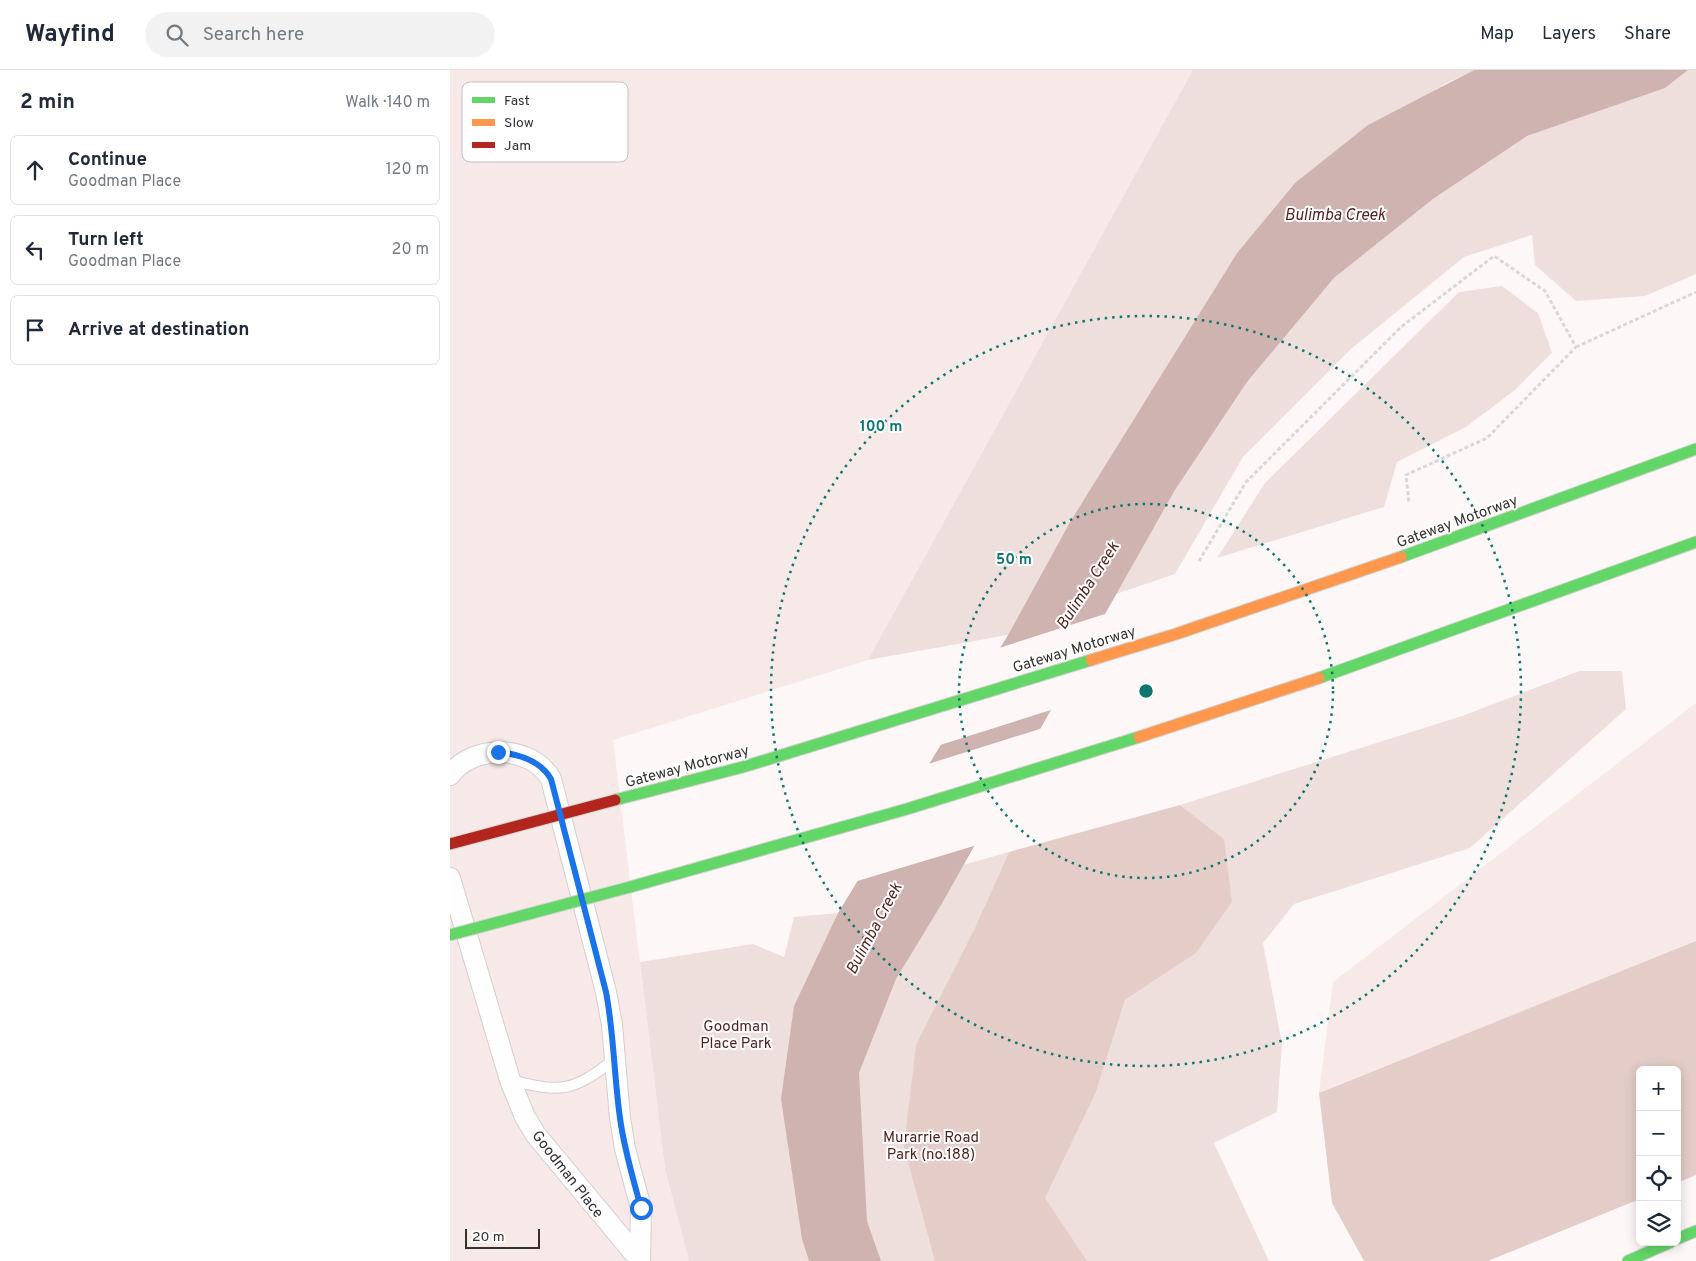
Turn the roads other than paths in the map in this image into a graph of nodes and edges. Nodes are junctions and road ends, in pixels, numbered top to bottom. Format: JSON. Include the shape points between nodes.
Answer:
{"nodes":[{"id":1,"x":1696,"y":449,"type":"edge"},
{"id":2,"x":1696,"y":542,"type":"edge"},
{"id":3,"x":450,"y":775,"type":"edge"},
{"id":4,"x":450,"y":844,"type":"edge"},
{"id":5,"x":450,"y":878,"type":"edge"},
{"id":6,"x":450,"y":934,"type":"edge"},
{"id":7,"x":615,"y":1058,"type":"junction"},
{"id":8,"x":510,"y":1080,"type":"junction"},
{"id":9,"x":1696,"y":1231,"type":"edge"},
{"id":10,"x":1681,"y":1237,"type":"edge"},
{"id":11,"x":1662,"y":1246,"type":"edge"},
{"id":12,"x":640,"y":1260,"type":"edge"},
{"id":13,"x":1628,"y":1261,"type":"edge"}],
"edges":[{"from":1,"to":4,"type":"main road","name":"Gateway Motorway","bridge":true,"via":[[1421,550],[1186,631],[743,767]]},
{"from":2,"to":6,"type":"main road","bridge":true,"via":[[1379,656],[1038,769],[792,843]]},
{"from":3,"to":7,"type":"street","name":"Goodman Place","via":[[467,760],[498,752],[528,759],[539,765],[551,779],[606,992]]},
{"from":5,"to":8,"type":"street","name":"Goodman Place"},
{"from":7,"to":8,"type":"lane","via":[[585,1082],[571,1086],[543,1087]]},
{"from":7,"to":12,"type":"street","name":"Goodman Place","via":[[625,1148],[641,1208]]},
{"from":8,"to":12,"type":"street","name":"Goodman Place","via":[[536,1135]]},
{"from":9,"to":10,"type":"main road"},
{"from":11,"to":13,"type":"main road"}]}
